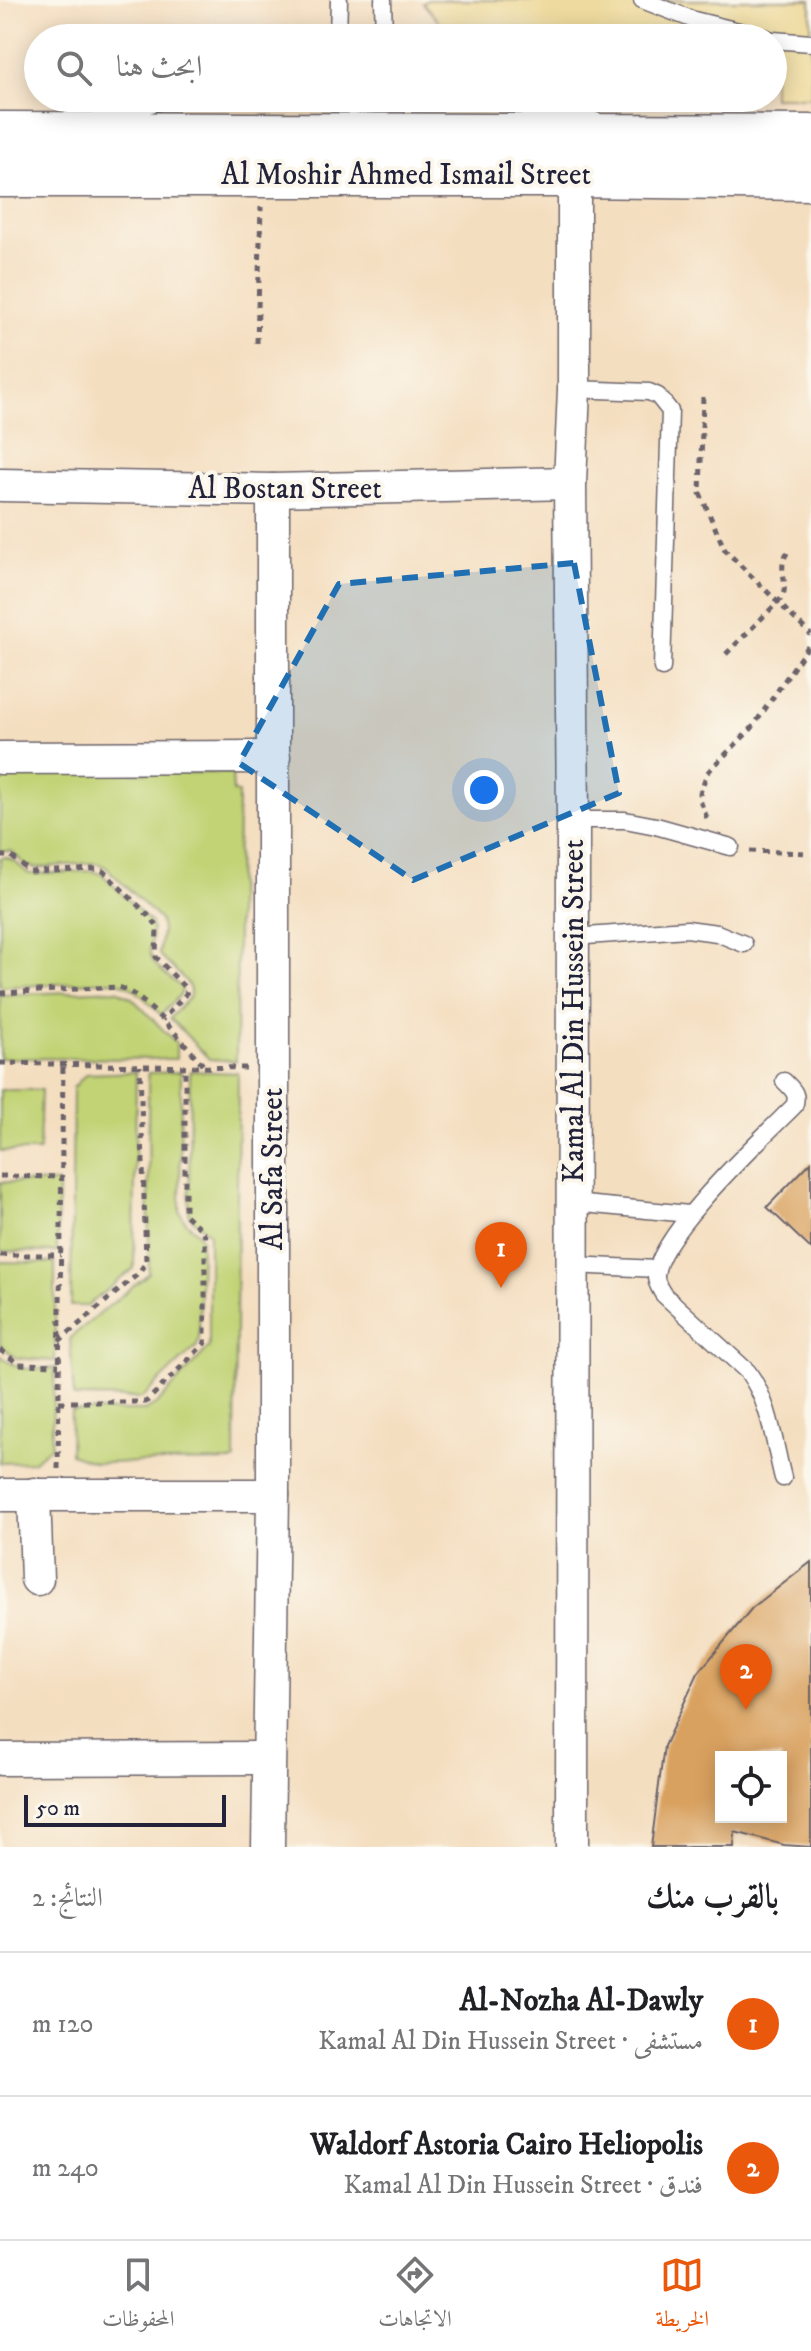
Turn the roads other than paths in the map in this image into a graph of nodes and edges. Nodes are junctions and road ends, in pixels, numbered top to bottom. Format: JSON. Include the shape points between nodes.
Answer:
{"nodes":[{"id":1,"x":339,"y":0,"type":"edge"},
{"id":2,"x":383,"y":0,"type":"edge"},
{"id":3,"x":642,"y":0,"type":"edge"},
{"id":4,"x":338,"y":24,"type":"edge"},
{"id":5,"x":384,"y":24,"type":"edge"},
{"id":6,"x":710,"y":24,"type":"edge"},
{"id":7,"x":787,"y":41,"type":"edge"},
{"id":8,"x":811,"y":43,"type":"edge"},
{"id":9,"x":129,"y":112,"type":"edge"},
{"id":10,"x":574,"y":112,"type":"edge"},
{"id":11,"x":0,"y":134,"type":"edge"},
{"id":12,"x":70,"y":134,"type":"junction"},
{"id":13,"x":811,"y":137,"type":"edge"},
{"id":14,"x":636,"y":138,"type":"junction"},
{"id":15,"x":0,"y":175,"type":"edge"},
{"id":16,"x":574,"y":175,"type":"junction"},
{"id":17,"x":811,"y":178,"type":"edge"},
{"id":18,"x":574,"y":389,"type":"junction"},
{"id":19,"x":570,"y":483,"type":"junction"},
{"id":20,"x":0,"y":485,"type":"edge"},
{"id":21,"x":273,"y":490,"type":"junction"},
{"id":22,"x":662,"y":668,"type":"dead end"},
{"id":23,"x":274,"y":757,"type":"junction"},
{"id":24,"x":0,"y":758,"type":"edge"},
{"id":25,"x":573,"y":820,"type":"junction"},
{"id":26,"x":731,"y":847,"type":"road end"},
{"id":27,"x":572,"y":937,"type":"junction"},
{"id":28,"x":744,"y":944,"type":"dead end"},
{"id":29,"x":784,"y":1081,"type":"dead end"},
{"id":30,"x":573,"y":1203,"type":"junction"},
{"id":31,"x":689,"y":1214,"type":"junction"},
{"id":32,"x":572,"y":1265,"type":"junction"},
{"id":33,"x":657,"y":1269,"type":"junction"},
{"id":34,"x":783,"y":1478,"type":"dead end"},
{"id":35,"x":46,"y":1494,"type":"junction"},
{"id":36,"x":0,"y":1495,"type":"edge"},
{"id":37,"x":273,"y":1495,"type":"junction"},
{"id":38,"x":37,"y":1579,"type":"dead end"},
{"id":39,"x":268,"y":1758,"type":"junction"},
{"id":40,"x":0,"y":1759,"type":"edge"},
{"id":41,"x":268,"y":1847,"type":"edge"},
{"id":42,"x":572,"y":1847,"type":"edge"}],
"edges":[{"from":1,"to":4,"type":"lane"},
{"from":2,"to":5,"type":"lane"},
{"from":3,"to":6,"type":"lane"},
{"from":7,"to":8,"type":"lane"},
{"from":9,"to":12,"type":"lane"},
{"from":10,"to":14,"type":"lane"},
{"from":11,"to":12,"type":"main road","name":"Al Moshir Ahmed Ismail Street"},
{"from":12,"to":14,"type":"main road","name":"Al Moshir Ahmed Ismail Street"},
{"from":13,"to":14,"type":"main road","name":"Al Moshir Ahmed Ismail Street"},
{"from":15,"to":16,"type":"main road","name":"Al Moshir Ahmed Ismail Street"},
{"from":16,"to":17,"type":"main road","name":"Al Moshir Ahmed Ismail Street"},
{"from":16,"to":18,"type":"street","name":"Kamal Al Din Hussein Street"},
{"from":18,"to":19,"type":"street","name":"Kamal Al Din Hussein Street"},
{"from":18,"to":22,"type":"lane","via":[[649,392],[670,411]]},
{"from":19,"to":21,"type":"street","name":"Al Bostan Street"},
{"from":19,"to":25,"type":"street","name":"Kamal Al Din Hussein Street"},
{"from":20,"to":21,"type":"street","name":"Al Bostan Street"},
{"from":21,"to":23,"type":"street","name":"Al Safa Street"},
{"from":23,"to":24,"type":"street"},
{"from":23,"to":37,"type":"street","name":"Al Safa Street"},
{"from":25,"to":26,"type":"lane","via":[[625,820]]},
{"from":25,"to":27,"type":"street","name":"Kamal Al Din Hussein Street"},
{"from":27,"to":28,"type":"lane","via":[[687,929]]},
{"from":27,"to":30,"type":"street","name":"Kamal Al Din Hussein Street"},
{"from":29,"to":31,"type":"lane","via":[[794,1091],[794,1106]]},
{"from":30,"to":31,"type":"lane"},
{"from":30,"to":32,"type":"street","name":"Kamal Al Din Hussein Street"},
{"from":31,"to":33,"type":"lane"},
{"from":32,"to":33,"type":"lane"},
{"from":32,"to":42,"type":"street","name":"Kamal Al Din Hussein Street"},
{"from":33,"to":34,"type":"lane","via":[[663,1294],[754,1381]]},
{"from":35,"to":36,"type":"street"},
{"from":35,"to":37,"type":"street"},
{"from":35,"to":38,"type":"street"},
{"from":37,"to":39,"type":"street","name":"Al Safa Street"},
{"from":39,"to":40,"type":"street"},
{"from":39,"to":41,"type":"street","name":"Al Safa Street"}]}
